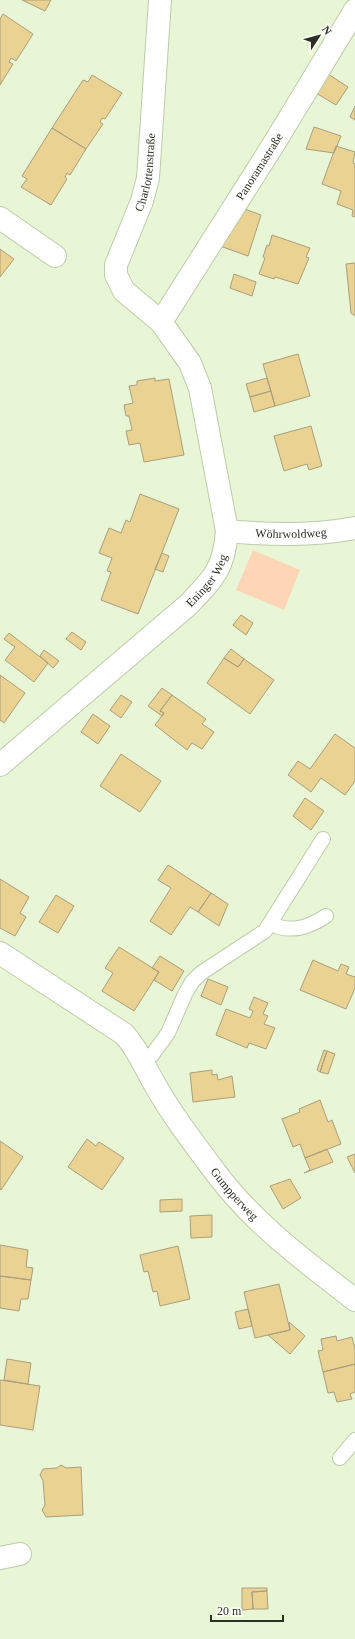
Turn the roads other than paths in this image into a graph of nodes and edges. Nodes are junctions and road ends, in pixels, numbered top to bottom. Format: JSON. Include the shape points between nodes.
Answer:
{"nodes":[{"id":1,"x":160,"y":0,"type":"edge"},
{"id":2,"x":355,"y":10,"type":"edge"},
{"id":3,"x":0,"y":218,"type":"edge"},
{"id":4,"x":55,"y":256,"type":"dead end"},
{"id":5,"x":161,"y":322,"type":"junction"},
{"id":6,"x":355,"y":528,"type":"edge"},
{"id":7,"x":227,"y":531,"type":"junction"},
{"id":8,"x":0,"y":765,"type":"edge"},
{"id":9,"x":323,"y":840,"type":"dead end"},
{"id":10,"x":326,"y":916,"type":"dead end"},
{"id":11,"x":271,"y":924,"type":"junction"},
{"id":12,"x":0,"y":953,"type":"edge"},
{"id":13,"x":143,"y":1060,"type":"junction"},
{"id":14,"x":355,"y":1300,"type":"edge"},
{"id":15,"x":355,"y":1440,"type":"edge"},
{"id":16,"x":340,"y":1458,"type":"dead end"}],
"edges":[{"from":1,"to":5,"type":"street","name":"Charlottenstraße","via":[[148,178],[142,201],[116,266],[116,275],[129,296]]},
{"from":2,"to":5,"type":"street","name":"Panoramastraße"},
{"from":3,"to":4,"type":"street"},
{"from":5,"to":7,"type":"street","name":"Eninger Weg","via":[[190,363],[200,388]]},
{"from":6,"to":7,"type":"street","name":"Wöhrwoldweg","via":[[292,535]]},
{"from":7,"to":8,"type":"street","name":"Eninger Weg","via":[[221,565],[202,590],[148,640]]},
{"from":9,"to":11,"type":"lane"},
{"from":10,"to":11,"type":"lane","via":[[307,926],[291,930]]},
{"from":11,"to":13,"type":"lane","via":[[258,937],[201,973],[192,982],[168,1033],[152,1055]]},
{"from":12,"to":13,"type":"street","name":"Gumpperweg","via":[[120,1031]]},
{"from":13,"to":14,"type":"street","name":"Gumpperweg","via":[[166,1103],[216,1173],[246,1209],[287,1248]]},
{"from":15,"to":16,"type":"lane"}]}
